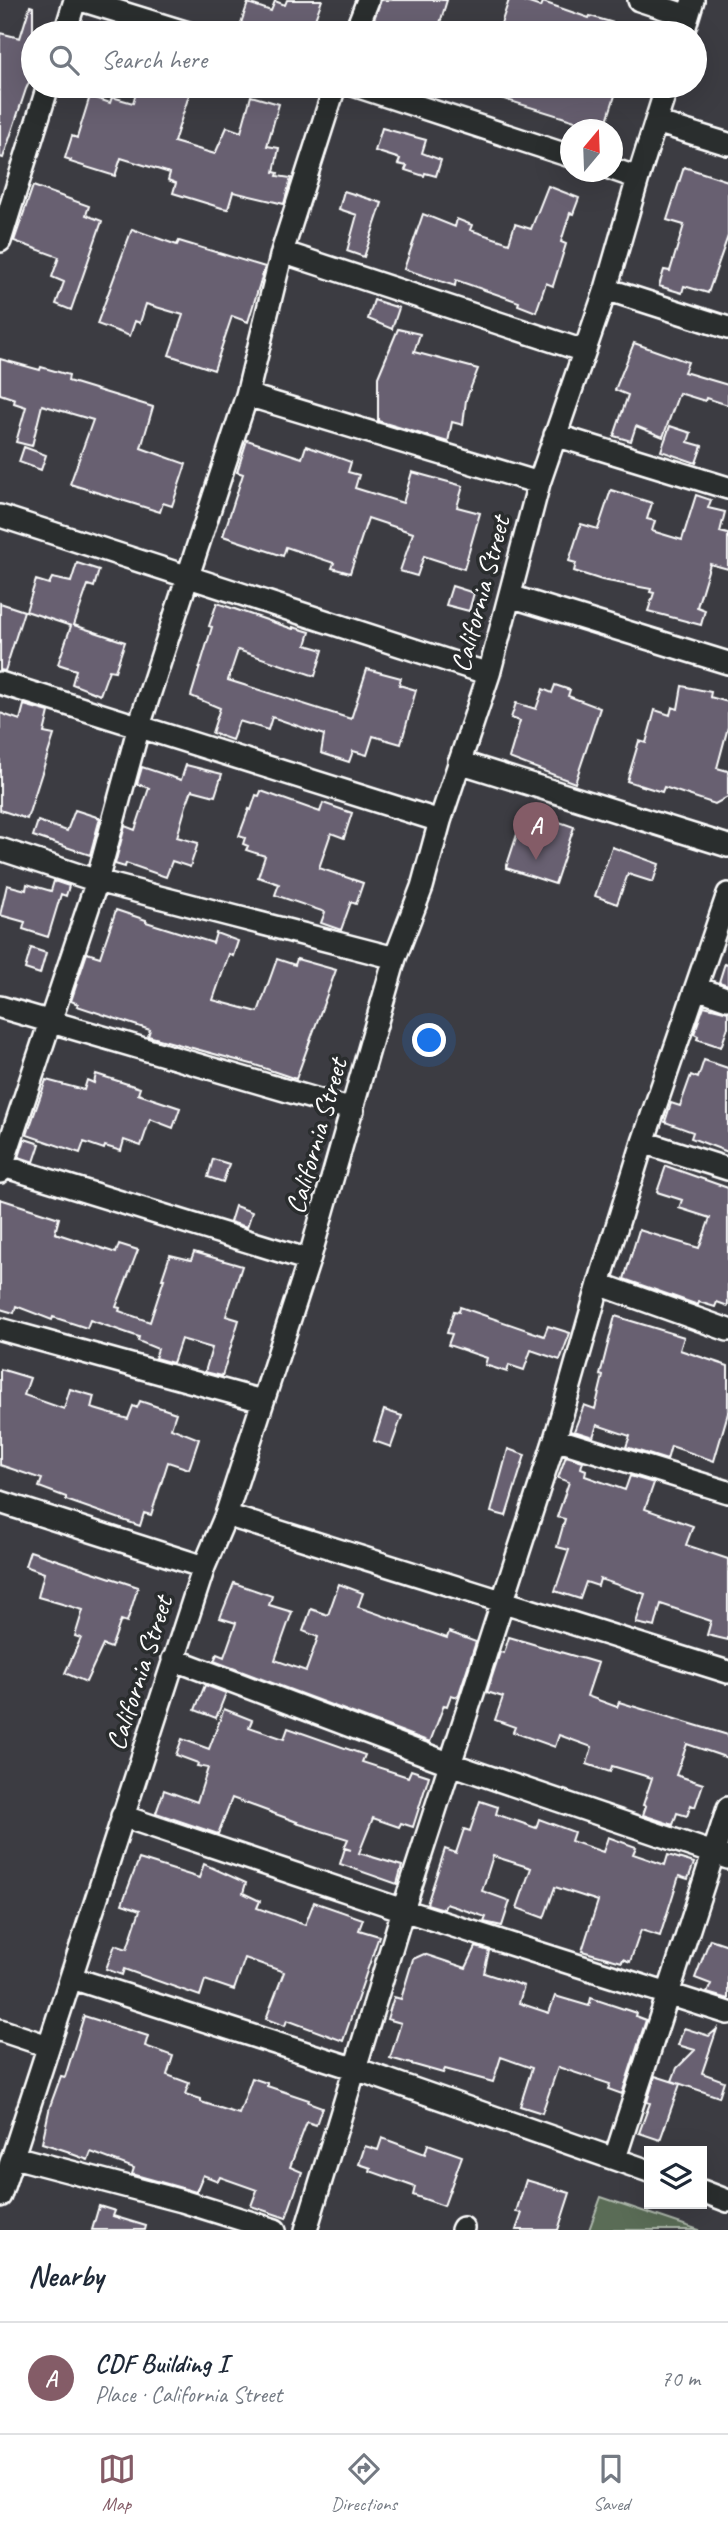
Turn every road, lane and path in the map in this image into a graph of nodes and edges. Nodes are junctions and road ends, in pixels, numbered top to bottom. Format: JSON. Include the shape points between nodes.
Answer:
{"nodes":[{"id":1,"x":75,"y":0,"type":"edge"},
{"id":2,"x":80,"y":0,"type":"edge"},
{"id":3,"x":368,"y":0,"type":"edge"},
{"id":4,"x":639,"y":0,"type":"edge"},
{"id":5,"x":688,"y":16,"type":"edge"},
{"id":6,"x":69,"y":21,"type":"edge"},
{"id":7,"x":149,"y":21,"type":"edge"},
{"id":8,"x":360,"y":21,"type":"edge"},
{"id":9,"x":44,"y":98,"type":"edge"},
{"id":10,"x":331,"y":98,"type":"edge"},
{"id":11,"x":393,"y":98,"type":"edge"},
{"id":12,"x":663,"y":98,"type":"edge"},
{"id":13,"x":656,"y":122,"type":"junction"},
{"id":14,"x":728,"y":144,"type":"edge"},
{"id":15,"x":560,"y":153,"type":"edge"},
{"id":16,"x":623,"y":172,"type":"edge"},
{"id":17,"x":638,"y":177,"type":"junction"},
{"id":18,"x":0,"y":241,"type":"edge"},
{"id":19,"x":282,"y":252,"type":"junction"},
{"id":20,"x":606,"y":289,"type":"junction"},
{"id":21,"x":728,"y":328,"type":"edge"},
{"id":22,"x":584,"y":351,"type":"junction"},
{"id":23,"x":247,"y":395,"type":"junction"},
{"id":24,"x":555,"y":435,"type":"junction"},
{"id":25,"x":539,"y":482,"type":"junction"},
{"id":26,"x":728,"y":488,"type":"edge"},
{"id":27,"x":0,"y":516,"type":"edge"},
{"id":28,"x":186,"y":576,"type":"junction"},
{"id":29,"x":510,"y":596,"type":"junction"},
{"id":30,"x":728,"y":663,"type":"edge"},
{"id":31,"x":489,"y":674,"type":"junction"},
{"id":32,"x":0,"y":683,"type":"edge"},
{"id":33,"x":139,"y":726,"type":"junction"},
{"id":34,"x":459,"y":762,"type":"junction"},
{"id":35,"x":440,"y":821,"type":"junction"},
{"id":36,"x":728,"y":846,"type":"edge"},
{"id":37,"x":0,"y":849,"type":"edge"},
{"id":38,"x":97,"y":880,"type":"junction"},
{"id":39,"x":728,"y":894,"type":"edge"},
{"id":40,"x":395,"y":958,"type":"junction"},
{"id":41,"x":696,"y":988,"type":"junction"},
{"id":42,"x":728,"y":999,"type":"edge"},
{"id":43,"x":0,"y":1007,"type":"edge"},
{"id":44,"x":49,"y":1020,"type":"junction"},
{"id":45,"x":353,"y":1110,"type":"junction"},
{"id":46,"x":643,"y":1142,"type":"junction"},
{"id":47,"x":1,"y":1168,"type":"edge"},
{"id":48,"x":728,"y":1169,"type":"edge"},
{"id":49,"x":309,"y":1259,"type":"junction"},
{"id":50,"x":599,"y":1284,"type":"junction"},
{"id":51,"x":0,"y":1329,"type":"edge"},
{"id":52,"x":728,"y":1331,"type":"edge"},
{"id":53,"x":262,"y":1401,"type":"junction"},
{"id":54,"x":555,"y":1439,"type":"junction"},
{"id":55,"x":728,"y":1492,"type":"edge"},
{"id":56,"x":0,"y":1502,"type":"edge"},
{"id":57,"x":226,"y":1515,"type":"junction"},
{"id":58,"x":204,"y":1567,"type":"junction"},
{"id":59,"x":503,"y":1602,"type":"junction"},
{"id":60,"x":173,"y":1659,"type":"junction"},
{"id":61,"x":728,"y":1672,"type":"edge"},
{"id":62,"x":451,"y":1764,"type":"junction"},
{"id":63,"x":728,"y":1808,"type":"edge"},
{"id":64,"x":122,"y":1816,"type":"junction"},
{"id":65,"x":721,"y":1855,"type":"edge"},
{"id":66,"x":403,"y":1910,"type":"junction"},
{"id":67,"x":72,"y":1978,"type":"junction"},
{"id":68,"x":668,"y":1994,"type":"junction"},
{"id":69,"x":728,"y":2012,"type":"edge"},
{"id":70,"x":0,"y":2030,"type":"edge"},
{"id":71,"x":48,"y":2046,"type":"junction"},
{"id":72,"x":353,"y":2068,"type":"junction"},
{"id":73,"x":14,"y":2157,"type":"junction"},
{"id":74,"x":615,"y":2158,"type":"junction"},
{"id":75,"x":644,"y":2169,"type":"edge"},
{"id":76,"x":707,"y":2193,"type":"edge"},
{"id":77,"x":0,"y":2196,"type":"edge"},
{"id":78,"x":728,"y":2201,"type":"edge"},
{"id":79,"x":275,"y":2230,"type":"edge"},
{"id":80,"x":306,"y":2230,"type":"edge"}],
"edges":[{"from":1,"to":6,"type":"street"},
{"from":2,"to":7,"type":"street"},
{"from":3,"to":8,"type":"street"},
{"from":4,"to":5,"type":"street"},
{"from":9,"to":18,"type":"street"},
{"from":10,"to":19,"type":"street"},
{"from":11,"to":15,"type":"street"},
{"from":12,"to":13,"type":"street","name":"California Street"},
{"from":13,"to":14,"type":"street"},
{"from":13,"to":17,"type":"street","name":"California Street"},
{"from":16,"to":17,"type":"street"},
{"from":17,"to":20,"type":"street","name":"California Street"},
{"from":19,"to":22,"type":"street"},
{"from":19,"to":23,"type":"street"},
{"from":20,"to":21,"type":"street"},
{"from":20,"to":22,"type":"street","name":"California Street"},
{"from":22,"to":24,"type":"street","name":"California Street"},
{"from":23,"to":25,"type":"street"},
{"from":23,"to":28,"type":"street"},
{"from":24,"to":25,"type":"street","name":"California Street"},
{"from":24,"to":26,"type":"street"},
{"from":25,"to":29,"type":"street","name":"California Street"},
{"from":27,"to":28,"type":"street"},
{"from":28,"to":31,"type":"street"},
{"from":28,"to":33,"type":"street"},
{"from":29,"to":30,"type":"street"},
{"from":29,"to":31,"type":"street","name":"California Street"},
{"from":31,"to":34,"type":"street","name":"California Street"},
{"from":32,"to":33,"type":"street"},
{"from":33,"to":35,"type":"street"},
{"from":33,"to":38,"type":"street"},
{"from":34,"to":35,"type":"street","name":"California Street"},
{"from":34,"to":36,"type":"street"},
{"from":35,"to":40,"type":"street","name":"California Street"},
{"from":37,"to":38,"type":"street"},
{"from":38,"to":40,"type":"street"},
{"from":38,"to":44,"type":"street"},
{"from":39,"to":41,"type":"street"},
{"from":40,"to":45,"type":"street","name":"California Street"},
{"from":41,"to":42,"type":"street"},
{"from":41,"to":46,"type":"street"},
{"from":43,"to":44,"type":"street"},
{"from":44,"to":45,"type":"street"},
{"from":44,"to":47,"type":"street"},
{"from":45,"to":49,"type":"street","name":"California Street"},
{"from":46,"to":48,"type":"street"},
{"from":46,"to":50,"type":"street"},
{"from":47,"to":49,"type":"street"},
{"from":49,"to":53,"type":"street","name":"California Street"},
{"from":50,"to":52,"type":"street"},
{"from":50,"to":54,"type":"street"},
{"from":51,"to":53,"type":"street"},
{"from":53,"to":57,"type":"street","name":"California Street"},
{"from":54,"to":55,"type":"street"},
{"from":54,"to":59,"type":"street"},
{"from":56,"to":58,"type":"street"},
{"from":57,"to":58,"type":"street","name":"California Street"},
{"from":57,"to":59,"type":"street"},
{"from":58,"to":60,"type":"street","name":"California Street"},
{"from":59,"to":61,"type":"street"},
{"from":59,"to":62,"type":"street"},
{"from":60,"to":62,"type":"street"},
{"from":60,"to":64,"type":"street","name":"California Street"},
{"from":62,"to":65,"type":"street"},
{"from":62,"to":66,"type":"street"},
{"from":63,"to":65,"type":"street"},
{"from":64,"to":66,"type":"street"},
{"from":64,"to":67,"type":"street","name":"California Street"},
{"from":65,"to":68,"type":"street"},
{"from":66,"to":68,"type":"street"},
{"from":66,"to":72,"type":"street"},
{"from":67,"to":71,"type":"street","name":"California Street"},
{"from":67,"to":72,"type":"street"},
{"from":68,"to":69,"type":"street"},
{"from":68,"to":74,"type":"street"},
{"from":70,"to":71,"type":"street"},
{"from":71,"to":73,"type":"street","name":"California Street"},
{"from":72,"to":74,"type":"street"},
{"from":72,"to":80,"type":"street"},
{"from":73,"to":77,"type":"street","name":"California Street"},
{"from":73,"to":79,"type":"street"},
{"from":74,"to":75,"type":"street"},
{"from":76,"to":78,"type":"street"}]}
